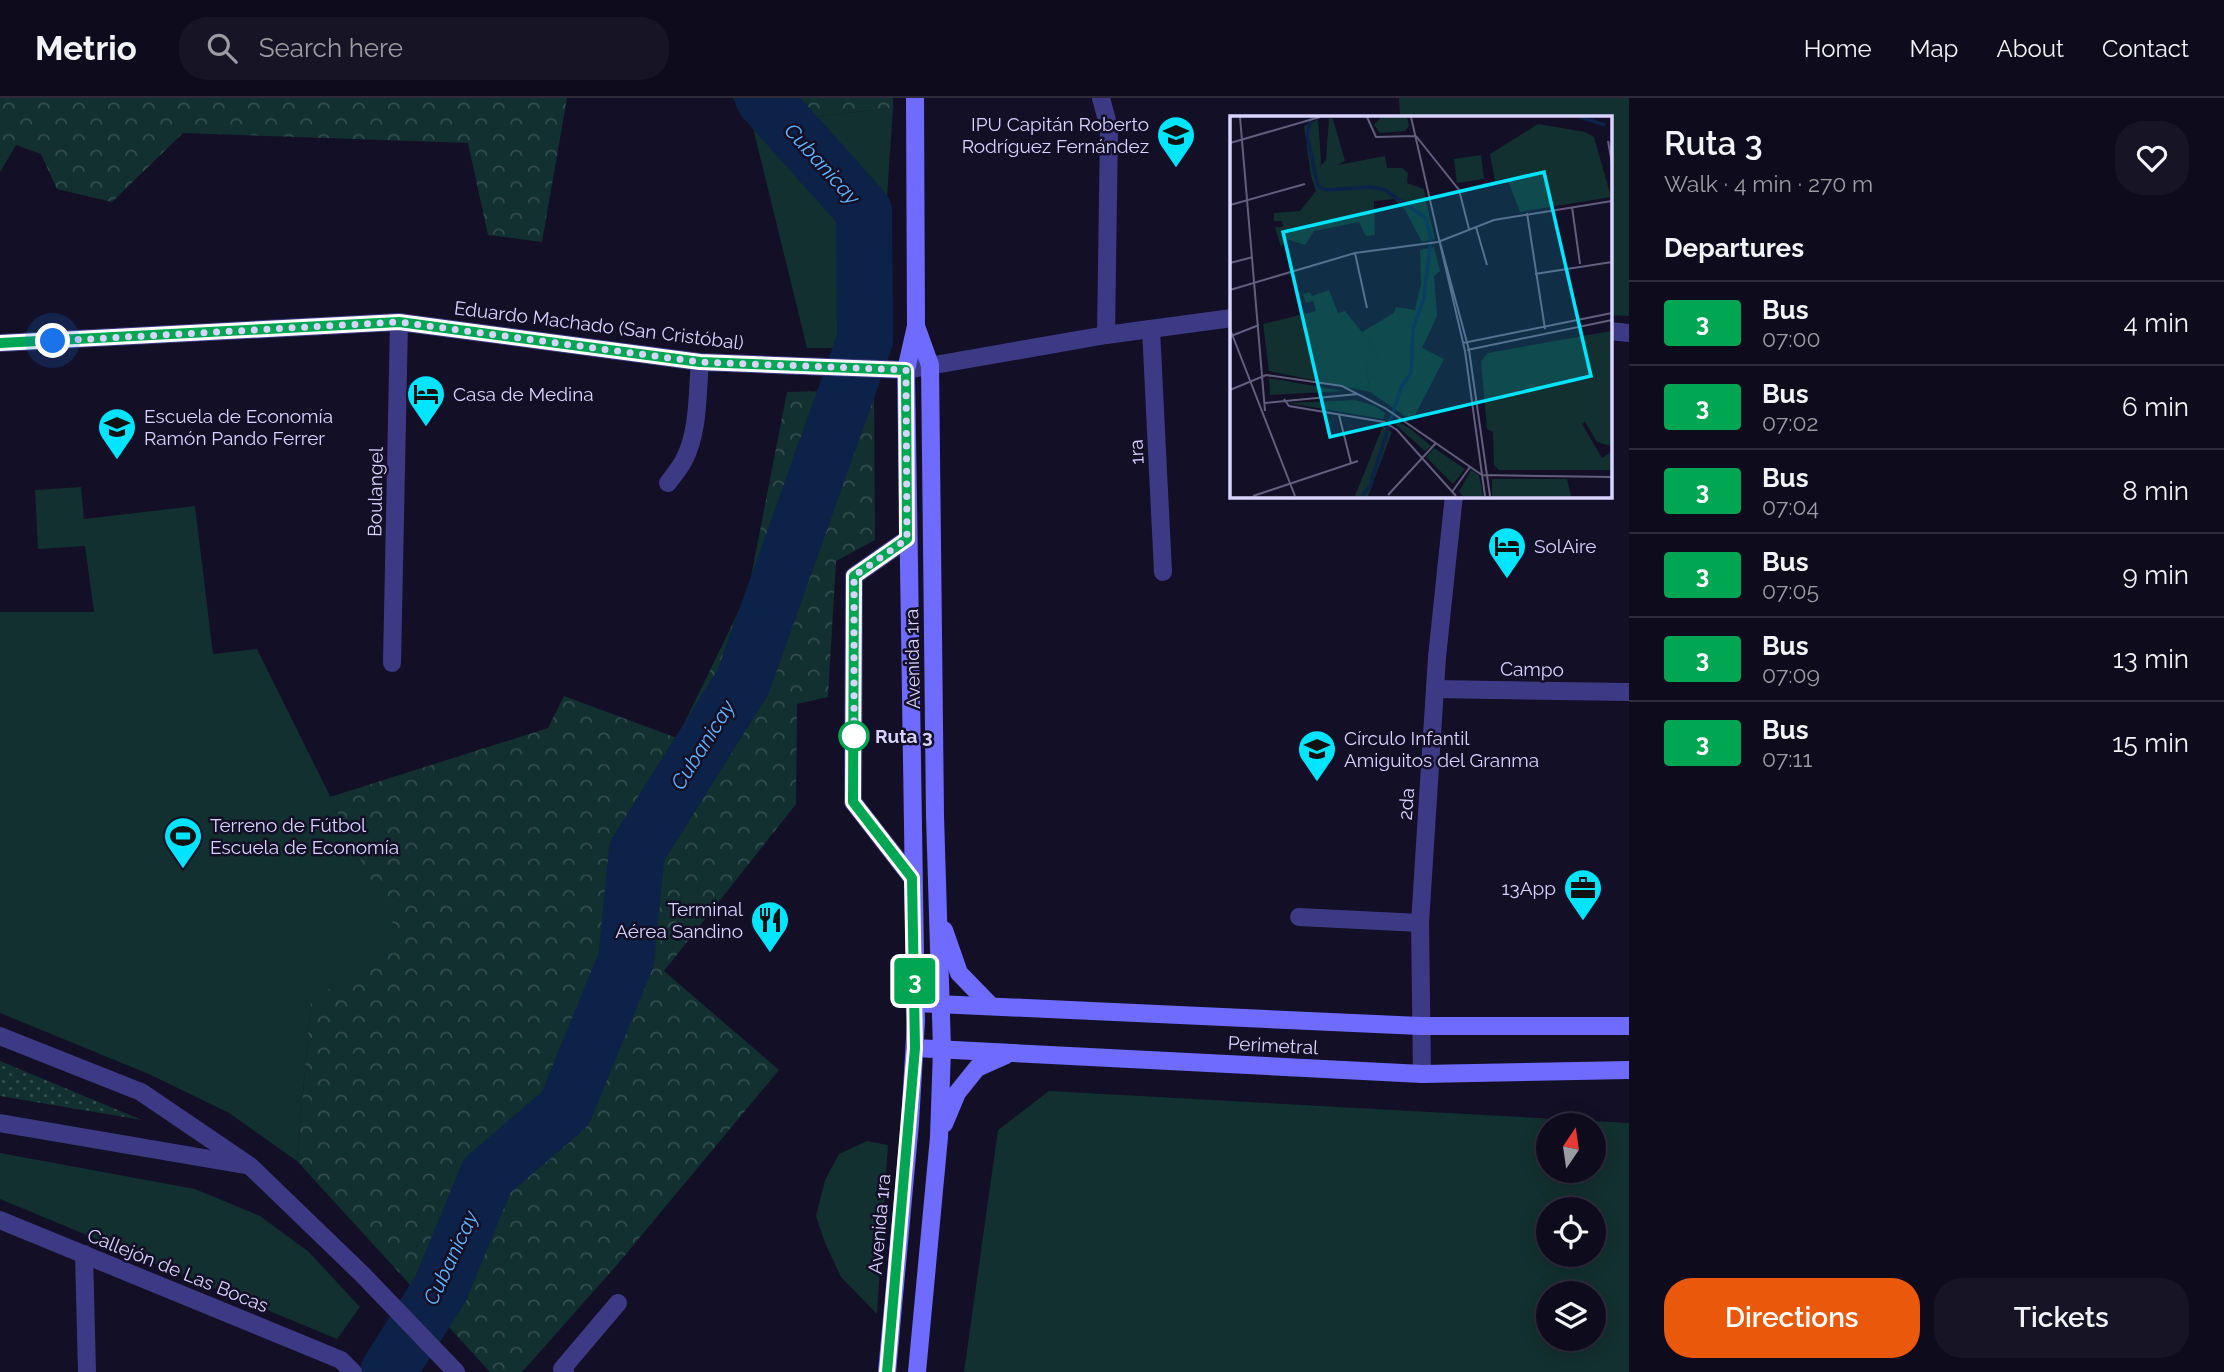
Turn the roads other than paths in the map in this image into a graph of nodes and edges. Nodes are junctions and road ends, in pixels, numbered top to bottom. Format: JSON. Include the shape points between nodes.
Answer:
{"nodes":[{"id":1,"x":915,"y":98,"type":"edge"},
{"id":2,"x":1101,"y":98,"type":"edge"},
{"id":3,"x":1230,"y":318,"type":"edge"},
{"id":4,"x":399,"y":322,"type":"junction"},
{"id":5,"x":915,"y":326,"type":"junction"},
{"id":6,"x":1151,"y":329,"type":"junction"},
{"id":7,"x":1106,"y":335,"type":"junction"},
{"id":8,"x":0,"y":343,"type":"edge"},
{"id":9,"x":700,"y":362,"type":"junction"},
{"id":10,"x":930,"y":365,"type":"junction"},
{"id":11,"x":906,"y":370,"type":"junction"},
{"id":12,"x":668,"y":483,"type":"dead end"},
{"id":13,"x":1454,"y":497,"type":"edge"},
{"id":14,"x":907,"y":539,"type":"junction"},
{"id":15,"x":1163,"y":572,"type":"dead end"},
{"id":16,"x":392,"y":663,"type":"dead end"},
{"id":17,"x":1435,"y":689,"type":"junction"},
{"id":18,"x":1629,"y":692,"type":"edge"},
{"id":19,"x":912,"y":878,"type":"junction"},
{"id":20,"x":937,"y":909,"type":"junction"},
{"id":21,"x":1299,"y":917,"type":"dead end"},
{"id":22,"x":1420,"y":923,"type":"junction"},
{"id":23,"x":916,"y":1003,"type":"junction"},
{"id":24,"x":942,"y":1004,"type":"junction"},
{"id":25,"x":990,"y":1006,"type":"junction"},
{"id":26,"x":1629,"y":1026,"type":"edge"},
{"id":27,"x":1420,"y":1027,"type":"junction"},
{"id":28,"x":0,"y":1036,"type":"edge"},
{"id":29,"x":915,"y":1048,"type":"junction"},
{"id":30,"x":942,"y":1049,"type":"junction"},
{"id":31,"x":1012,"y":1053,"type":"junction"},
{"id":32,"x":1629,"y":1070,"type":"edge"},
{"id":33,"x":1422,"y":1074,"type":"junction"},
{"id":34,"x":0,"y":1123,"type":"edge"},
{"id":35,"x":939,"y":1137,"type":"junction"},
{"id":36,"x":250,"y":1166,"type":"junction"},
{"id":37,"x":0,"y":1220,"type":"edge"},
{"id":38,"x":84,"y":1254,"type":"junction"},
{"id":39,"x":618,"y":1303,"type":"dead end"},
{"id":40,"x":347,"y":1366,"type":"edge"},
{"id":41,"x":87,"y":1372,"type":"edge"},
{"id":42,"x":456,"y":1372,"type":"edge"},
{"id":43,"x":565,"y":1372,"type":"edge"},
{"id":44,"x":887,"y":1372,"type":"edge"},
{"id":45,"x":918,"y":1372,"type":"edge"}],
"edges":[{"from":1,"to":5,"type":"main road","name":"Avenida 1ra"},
{"from":2,"to":7,"type":"street","via":[[1109,128]]},
{"from":3,"to":6,"type":"street","name":"Eduardo Machado (San Cristóbal)"},
{"from":4,"to":8,"type":"street","name":"Eduardo Machado (San Cristóbal)"},
{"from":4,"to":9,"type":"street","name":"Eduardo Machado (San Cristóbal)"},
{"from":4,"to":16,"type":"street","name":"Boulangel"},
{"from":5,"to":10,"type":"main road","name":"Avenida 1ra"},
{"from":5,"to":11,"type":"main road","name":"Avenida 1ra"},
{"from":6,"to":7,"type":"street","name":"Eduardo Machado (San Cristóbal)"},
{"from":6,"to":15,"type":"street","name":"1ra"},
{"from":7,"to":10,"type":"street","name":"Eduardo Machado (San Cristóbal)"},
{"from":9,"to":11,"type":"street","name":"Eduardo Machado (San Cristóbal)"},
{"from":9,"to":12,"type":"street","via":[[691,444]]},
{"from":10,"to":11,"type":"street","name":"Eduardo Machado (San Cristóbal)"},
{"from":10,"to":20,"type":"main road","name":"Avenida 1ra"},
{"from":11,"to":14,"type":"main road","name":"Avenida 1ra"},
{"from":13,"to":17,"type":"street","name":"2da"},
{"from":14,"to":19,"type":"main road","name":"Avenida 1ra"},
{"from":14,"to":19,"type":"street","via":[[854,576],[853,802]]},
{"from":17,"to":18,"type":"street","name":"Campo"},
{"from":17,"to":22,"type":"street","name":"2da"},
{"from":19,"to":23,"type":"main road","name":"Avenida 1ra"},
{"from":20,"to":24,"type":"main road","name":"Avenida 1ra"},
{"from":20,"to":25,"type":"main road","via":[[958,972]]},
{"from":21,"to":22,"type":"street"},
{"from":22,"to":27,"type":"street","name":"2da"},
{"from":23,"to":24,"type":"main road","name":"Perimetral"},
{"from":23,"to":29,"type":"main road","name":"Avenida 1ra"},
{"from":24,"to":25,"type":"main road","name":"Perimetral"},
{"from":24,"to":30,"type":"main road","name":"Avenida 1ra"},
{"from":25,"to":27,"type":"main road","name":"Perimetral"},
{"from":26,"to":27,"type":"main road","name":"Perimetral"},
{"from":27,"to":33,"type":"street","name":"2da"},
{"from":28,"to":36,"type":"street","via":[[141,1092]]},
{"from":29,"to":30,"type":"main road","name":"Perimetral"},
{"from":29,"to":44,"type":"main road","name":"Avenida 1ra"},
{"from":30,"to":31,"type":"main road","name":"Perimetral"},
{"from":30,"to":35,"type":"main road","name":"Avenida 1ra"},
{"from":31,"to":33,"type":"main road","name":"Perimetral"},
{"from":31,"to":35,"type":"main road","via":[[977,1068],[957,1093]]},
{"from":32,"to":33,"type":"main road","name":"Perimetral"},
{"from":34,"to":36,"type":"street"},
{"from":35,"to":45,"type":"main road","name":"Avenida 1ra"},
{"from":36,"to":42,"type":"street"},
{"from":37,"to":38,"type":"street","name":"Callejón de Las Bocas"},
{"from":38,"to":40,"type":"street","name":"Callejón de Las Bocas"},
{"from":38,"to":41,"type":"street"},
{"from":39,"to":43,"type":"street","via":[[562,1369]]}]}
